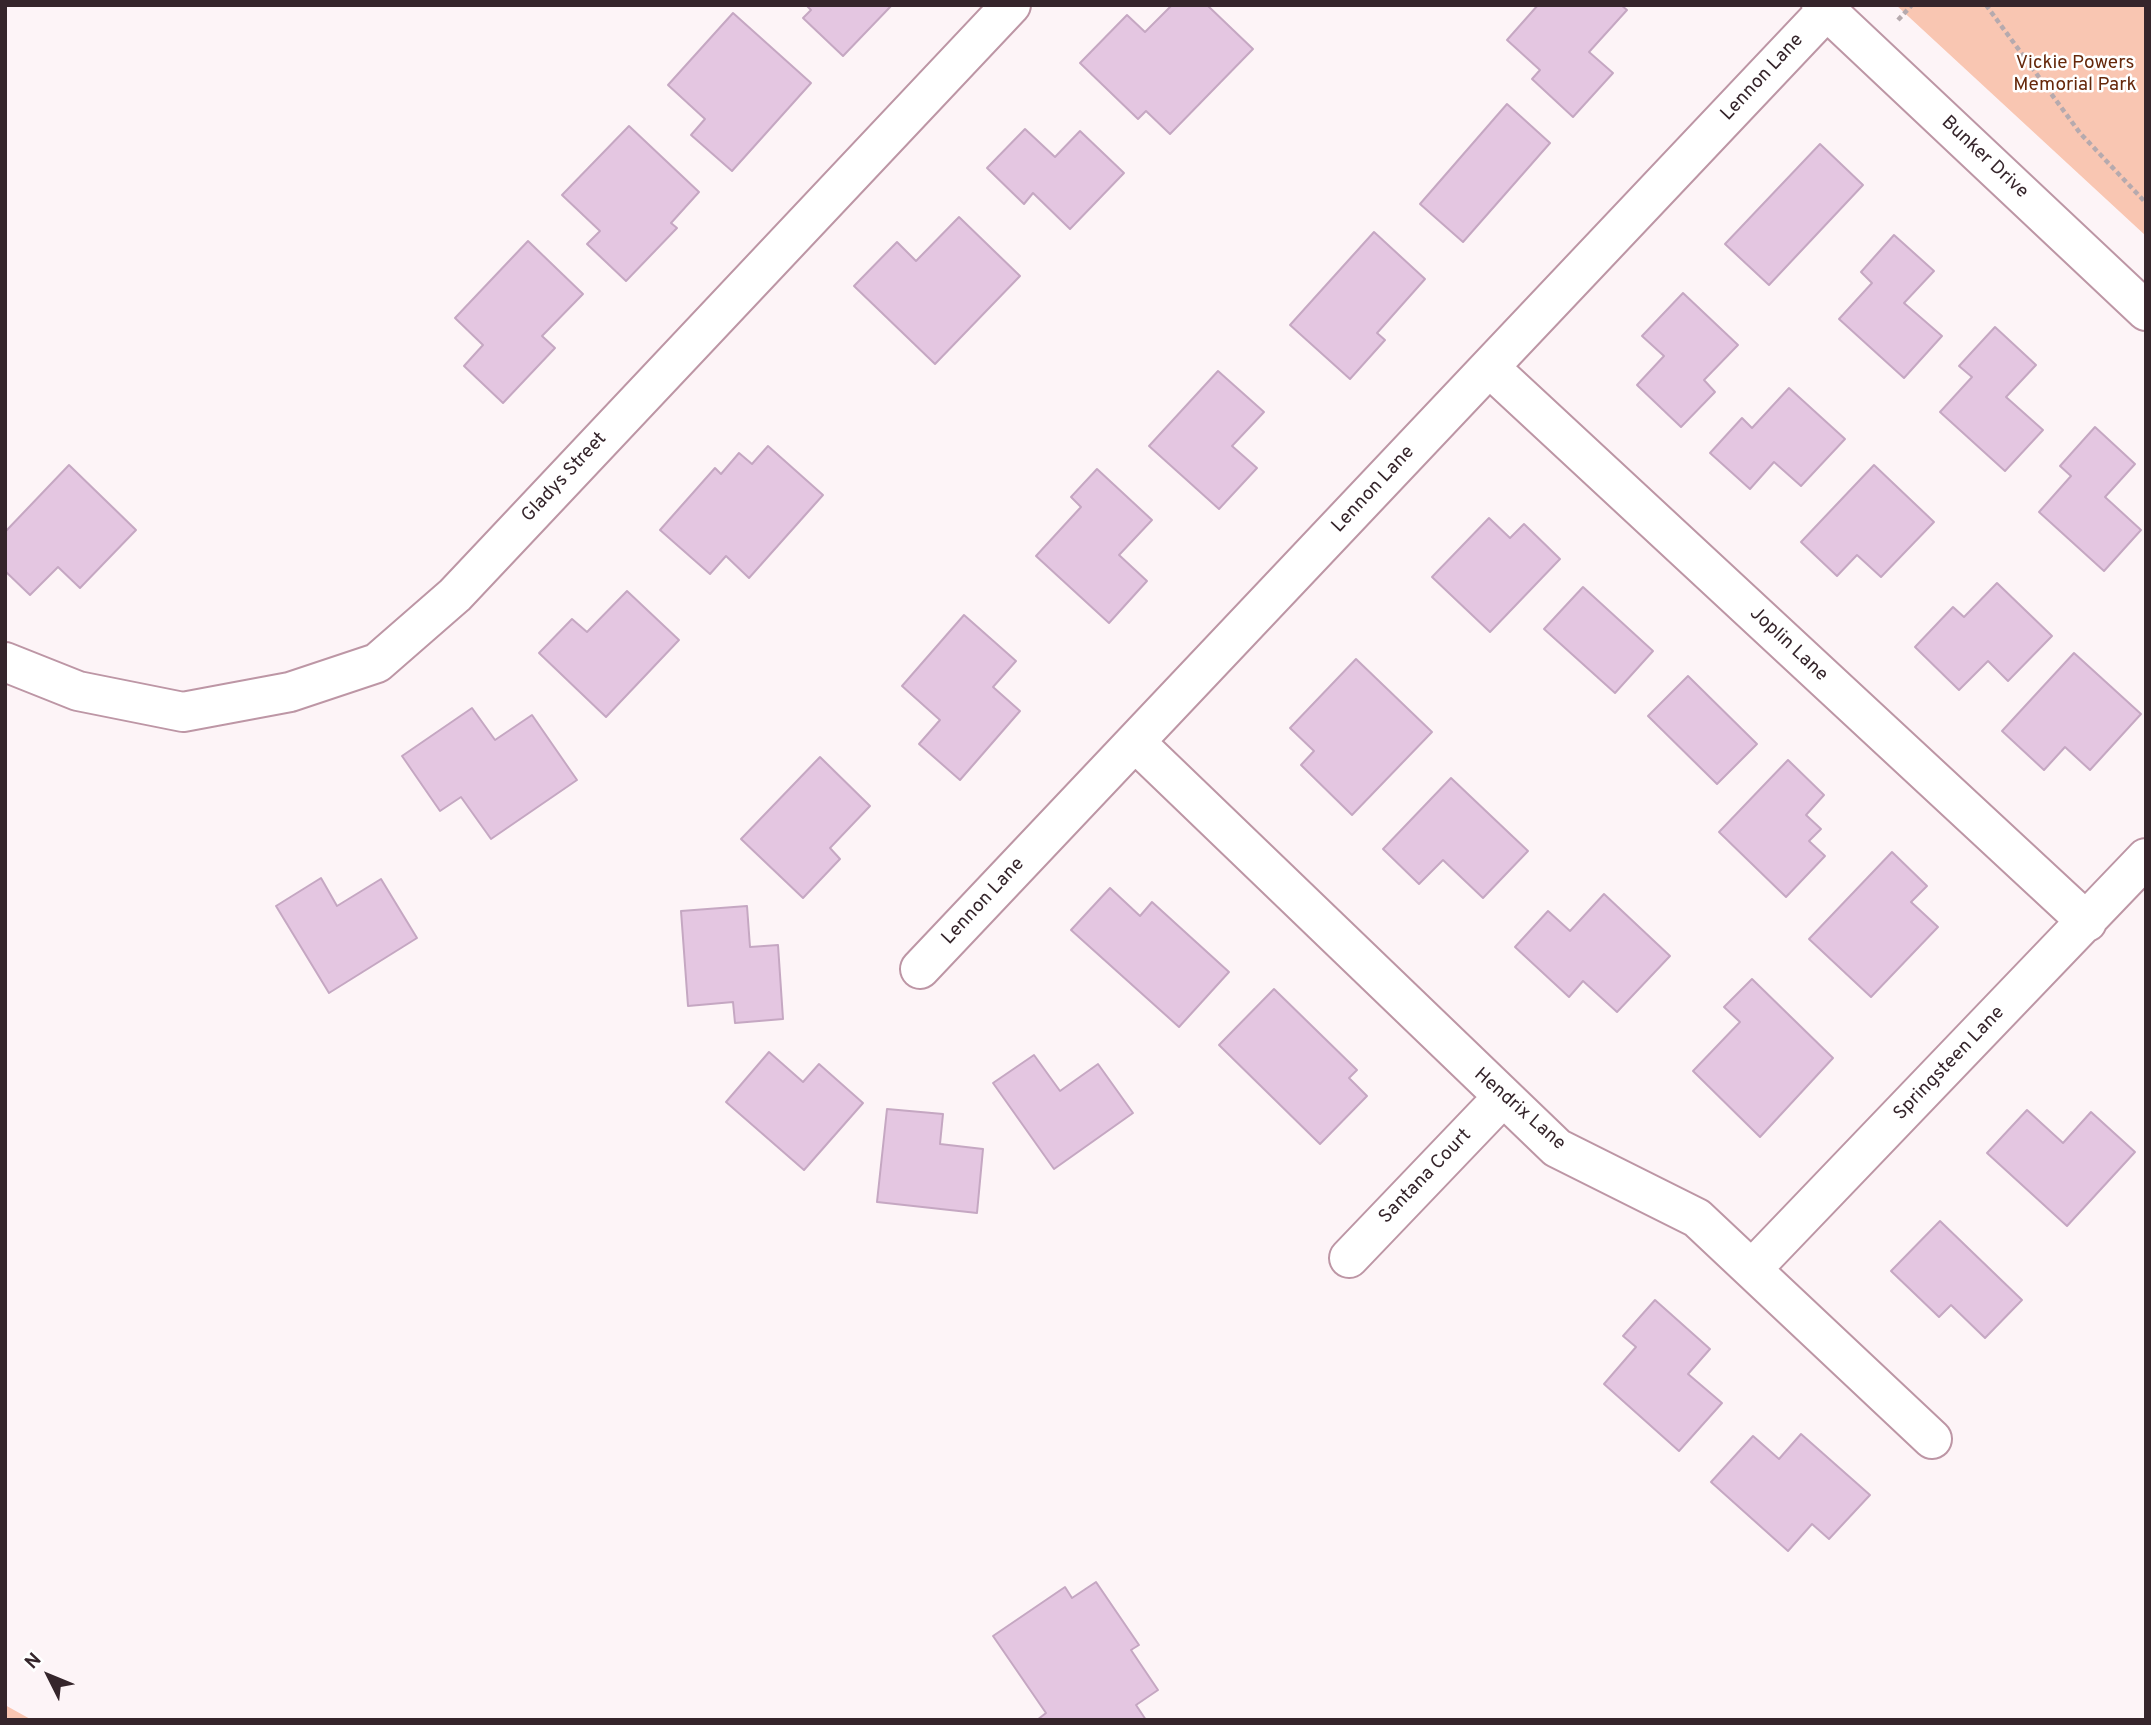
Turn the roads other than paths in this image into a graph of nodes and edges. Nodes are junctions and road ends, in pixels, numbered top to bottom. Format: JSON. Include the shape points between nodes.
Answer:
{"nodes":[{"id":1,"x":1011,"y":5,"type":"edge"},
{"id":2,"x":1824,"y":8,"type":"edge"},
{"id":3,"x":2146,"y":311,"type":"edge"},
{"id":4,"x":1490,"y":368,"type":"junction"},
{"id":5,"x":5,"y":662,"type":"edge"},
{"id":6,"x":1135,"y":742,"type":"junction"},
{"id":7,"x":2146,"y":858,"type":"edge"},
{"id":8,"x":2087,"y":922,"type":"junction"},
{"id":9,"x":920,"y":970,"type":"dead end"},
{"id":10,"x":1503,"y":1097,"type":"junction"},
{"id":11,"x":1349,"y":1258,"type":"dead end"},
{"id":12,"x":1752,"y":1269,"type":"junction"},
{"id":13,"x":1932,"y":1439,"type":"dead end"}],
"edges":[{"from":1,"to":5,"type":"street","name":"Gladys Street","via":[[455,595],[377,663],[290,692],[183,712],[78,691]]},
{"from":2,"to":3,"type":"street","name":"Bunker Drive"},
{"from":2,"to":4,"type":"street","name":"Lennon Lane"},
{"from":4,"to":6,"type":"street","name":"Lennon Lane"},
{"from":4,"to":8,"type":"street","name":"Joplin Lane"},
{"from":6,"to":9,"type":"street","name":"Lennon Lane"},
{"from":6,"to":10,"type":"street","name":"Hendrix Lane"},
{"from":7,"to":8,"type":"street","name":"Springsteen Lane"},
{"from":8,"to":12,"type":"street","name":"Springsteen Lane"},
{"from":10,"to":11,"type":"street","name":"Santana Court"},
{"from":10,"to":12,"type":"street","name":"Hendrix Lane","via":[[1557,1148],[1697,1218]]},
{"from":12,"to":13,"type":"street","name":"Hendrix Lane"}]}
